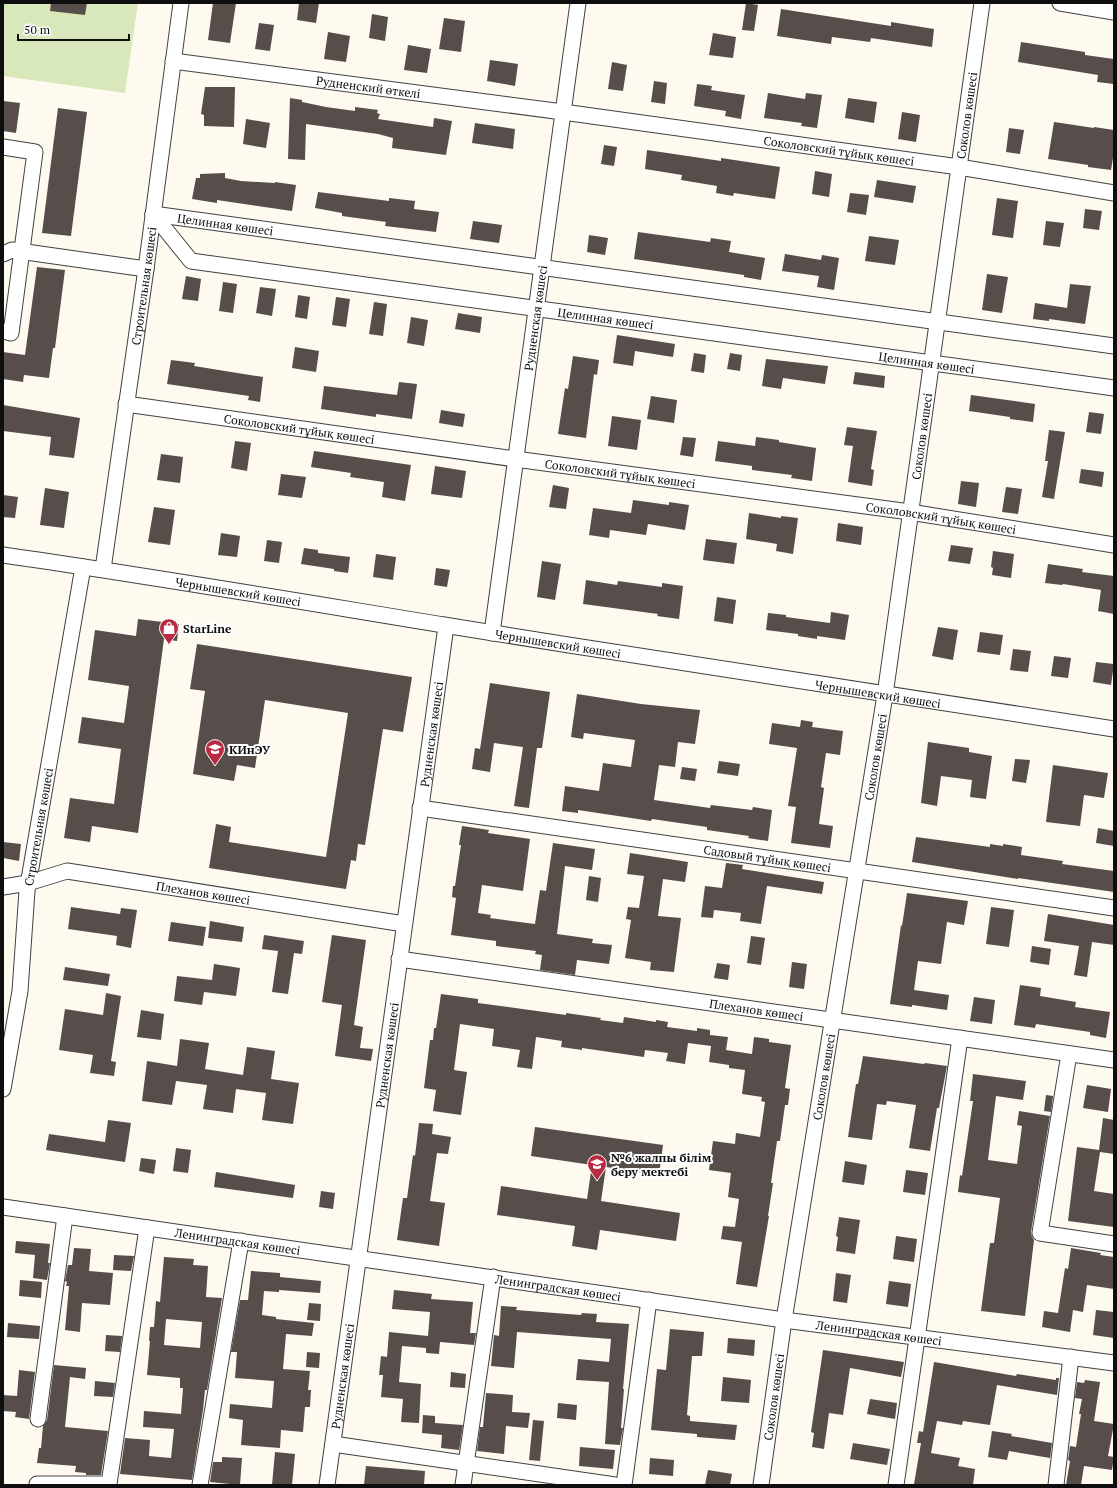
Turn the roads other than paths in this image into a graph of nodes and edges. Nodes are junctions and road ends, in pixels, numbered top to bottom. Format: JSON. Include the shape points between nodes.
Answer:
{"nodes":[{"id":1,"x":181,"y":3,"type":"edge"},
{"id":2,"x":578,"y":3,"type":"edge"},
{"id":3,"x":982,"y":3,"type":"edge"},
{"id":4,"x":1060,"y":3,"type":"edge"},
{"id":5,"x":1114,"y":12,"type":"edge"},
{"id":6,"x":173,"y":61,"type":"junction"},
{"id":7,"x":563,"y":112,"type":"junction"},
{"id":8,"x":3,"y":148,"type":"edge"},
{"id":9,"x":959,"y":167,"type":"junction"},
{"id":10,"x":1114,"y":193,"type":"edge"},
{"id":11,"x":153,"y":214,"type":"junction"},
{"id":12,"x":22,"y":252,"type":"junction"},
{"id":13,"x":3,"y":254,"type":"edge"},
{"id":14,"x":542,"y":268,"type":"junction"},
{"id":15,"x":146,"y":269,"type":"junction"},
{"id":16,"x":536,"y":308,"type":"junction"},
{"id":17,"x":937,"y":322,"type":"junction"},
{"id":18,"x":3,"y":332,"type":"edge"},
{"id":19,"x":1114,"y":346,"type":"edge"},
{"id":20,"x":931,"y":363,"type":"junction"},
{"id":21,"x":1114,"y":388,"type":"edge"},
{"id":22,"x":126,"y":404,"type":"junction"},
{"id":23,"x":515,"y":459,"type":"junction"},
{"id":24,"x":910,"y":512,"type":"junction"},
{"id":25,"x":1114,"y":545,"type":"edge"},
{"id":26,"x":3,"y":555,"type":"edge"},
{"id":27,"x":83,"y":566,"type":"junction"},
{"id":28,"x":102,"y":569,"type":"junction"},
{"id":29,"x":446,"y":626,"type":"junction"},
{"id":30,"x":492,"y":633,"type":"junction"},
{"id":31,"x":885,"y":695,"type":"junction"},
{"id":32,"x":1114,"y":728,"type":"edge"},
{"id":33,"x":420,"y":808,"type":"junction"},
{"id":34,"x":856,"y":871,"type":"junction"},
{"id":35,"x":28,"y":883,"type":"junction"},
{"id":36,"x":3,"y":887,"type":"edge"},
{"id":37,"x":1114,"y":908,"type":"edge"},
{"id":38,"x":404,"y":924,"type":"junction"},
{"id":39,"x":400,"y":959,"type":"junction"},
{"id":40,"x":832,"y":1020,"type":"junction"},
{"id":41,"x":960,"y":1038,"type":"junction"},
{"id":42,"x":1069,"y":1054,"type":"junction"},
{"id":43,"x":1114,"y":1060,"type":"edge"},
{"id":44,"x":3,"y":1089,"type":"edge"},
{"id":45,"x":3,"y":1200,"type":"edge"},
{"id":46,"x":3,"y":1207,"type":"edge"},
{"id":47,"x":65,"y":1216,"type":"junction"},
{"id":48,"x":147,"y":1228,"type":"junction"},
{"id":49,"x":241,"y":1241,"type":"junction"},
{"id":50,"x":1114,"y":1244,"type":"edge"},
{"id":51,"x":358,"y":1258,"type":"junction"},
{"id":52,"x":492,"y":1277,"type":"junction"},
{"id":53,"x":649,"y":1300,"type":"junction"},
{"id":54,"x":784,"y":1320,"type":"junction"},
{"id":55,"x":917,"y":1337,"type":"junction"},
{"id":56,"x":1071,"y":1357,"type":"junction"},
{"id":57,"x":1114,"y":1362,"type":"edge"},
{"id":58,"x":38,"y":1419,"type":"dead end"},
{"id":59,"x":333,"y":1444,"type":"junction"},
{"id":60,"x":465,"y":1463,"type":"junction"},
{"id":61,"x":36,"y":1485,"type":"edge"},
{"id":62,"x":200,"y":1485,"type":"edge"},
{"id":63,"x":327,"y":1485,"type":"edge"},
{"id":64,"x":463,"y":1485,"type":"edge"},
{"id":65,"x":615,"y":1485,"type":"edge"},
{"id":66,"x":624,"y":1485,"type":"edge"},
{"id":67,"x":762,"y":1485,"type":"edge"},
{"id":68,"x":896,"y":1485,"type":"edge"},
{"id":69,"x":1056,"y":1485,"type":"edge"}],
"edges":[{"from":1,"to":6,"type":"street","name":"Строительная көшесі"},
{"from":2,"to":7,"type":"street","name":"Рудненская көшесі"},
{"from":3,"to":9,"type":"street","name":"Соколов көшесі"},
{"from":4,"to":5,"type":"street"},
{"from":6,"to":7,"type":"street","name":"Рудненский өткелі"},
{"from":6,"to":11,"type":"street","name":"Строительная көшесі"},
{"from":7,"to":9,"type":"street","name":"Соколовский тұйық көшесі"},
{"from":7,"to":14,"type":"street","name":"Рудненская көшесі"},
{"from":8,"to":12,"type":"street","via":[[35,152]]},
{"from":9,"to":10,"type":"street","name":"Соколовский тұйық көшесі"},
{"from":9,"to":17,"type":"street","name":"Соколов көшесі"},
{"from":11,"to":14,"type":"street","name":"Целинная көшесі"},
{"from":11,"to":15,"type":"street","name":"Строительная көшесі"},
{"from":11,"to":16,"type":"street","name":"Целинная көшесі","via":[[191,261]]},
{"from":12,"to":13,"type":"street","via":[[12,250]]},
{"from":12,"to":15,"type":"street"},
{"from":12,"to":18,"type":"street","via":[[11,333]]},
{"from":14,"to":16,"type":"street","name":"Рудненская көшесі"},
{"from":14,"to":17,"type":"street","name":"Целинная көшесі"},
{"from":15,"to":22,"type":"street","name":"Строительная көшесі"},
{"from":16,"to":20,"type":"street","name":"Целинная көшесі"},
{"from":16,"to":23,"type":"street","name":"Рудненская көшесі"},
{"from":17,"to":19,"type":"street","name":"Целинная көшесі"},
{"from":17,"to":20,"type":"street","name":"Соколов көшесі"},
{"from":20,"to":21,"type":"street","name":"Целинная көшесі"},
{"from":20,"to":24,"type":"street","name":"Соколов көшесі"},
{"from":22,"to":23,"type":"street","name":"Соколовский тұйық көшесі"},
{"from":22,"to":28,"type":"street","name":"Строительная көшесі"},
{"from":23,"to":24,"type":"street","name":"Соколовский тұйық көшесі"},
{"from":23,"to":30,"type":"street","name":"Рудненская көшесі"},
{"from":24,"to":25,"type":"street","name":"Соколовский тұйық көшесі"},
{"from":24,"to":31,"type":"street","name":"Соколов көшесі"},
{"from":26,"to":27,"type":"street","name":"Чернышевский көшесі"},
{"from":27,"to":28,"type":"street","name":"Чернышевский көшесі"},
{"from":27,"to":35,"type":"street","name":"Строительная көшесі"},
{"from":28,"to":29,"type":"street","name":"Чернышевский көшесі"},
{"from":29,"to":30,"type":"street","name":"Чернышевский көшесі"},
{"from":29,"to":33,"type":"street","name":"Рудненская көшесі"},
{"from":30,"to":31,"type":"street","name":"Чернышевский көшесі"},
{"from":31,"to":32,"type":"street","name":"Чернышевский көшесі"},
{"from":31,"to":34,"type":"street","name":"Соколов көшесі"},
{"from":33,"to":34,"type":"street","name":"Садовый тұйық көшесі"},
{"from":33,"to":38,"type":"street","name":"Рудненская көшесі"},
{"from":34,"to":37,"type":"street","name":"Садовый тұйық көшесі"},
{"from":34,"to":40,"type":"street","name":"Соколов көшесі"},
{"from":35,"to":36,"type":"street","name":"Плеханов көшесі"},
{"from":35,"to":38,"type":"street","name":"Плеханов көшесі","via":[[67,871]]},
{"from":35,"to":44,"type":"street","name":"Строительная көшесі","via":[[20,991]]},
{"from":38,"to":39,"type":"street","name":"Рудненская көшесі"},
{"from":39,"to":40,"type":"street","name":"Плеханов көшесі"},
{"from":39,"to":51,"type":"street","name":"Рудненская көшесі"},
{"from":40,"to":41,"type":"street","name":"Плеханов көшесі"},
{"from":40,"to":54,"type":"street","name":"Соколов көшесі"},
{"from":41,"to":42,"type":"street","name":"Плеханов көшесі"},
{"from":41,"to":55,"type":"street"},
{"from":42,"to":43,"type":"street","name":"Плеханов көшесі"},
{"from":42,"to":50,"type":"street","via":[[1040,1233]]},
{"from":45,"to":46,"type":"street"},
{"from":46,"to":47,"type":"street","name":"Ленинградская көшесі"},
{"from":47,"to":48,"type":"street","name":"Ленинградская көшесі"},
{"from":47,"to":58,"type":"street"},
{"from":48,"to":49,"type":"street","name":"Ленинградская көшесі"},
{"from":48,"to":61,"type":"street","via":[[109,1484]]},
{"from":49,"to":51,"type":"street","name":"Ленинградская көшесі"},
{"from":49,"to":62,"type":"street"},
{"from":51,"to":52,"type":"street","name":"Ленинградская көшесі"},
{"from":51,"to":59,"type":"street","name":"Рудненская көшесі"},
{"from":52,"to":53,"type":"street","name":"Ленинградская көшесі"},
{"from":52,"to":60,"type":"street"},
{"from":53,"to":54,"type":"street","name":"Ленинградская көшесі"},
{"from":53,"to":66,"type":"street"},
{"from":54,"to":55,"type":"street","name":"Ленинградская көшесі"},
{"from":54,"to":67,"type":"street","name":"Соколов көшесі"},
{"from":55,"to":56,"type":"street","name":"Ленинградская көшесі"},
{"from":55,"to":68,"type":"street"},
{"from":56,"to":57,"type":"street","name":"Ленинградская көшесі"},
{"from":56,"to":69,"type":"street"},
{"from":59,"to":60,"type":"street"},
{"from":59,"to":63,"type":"street","name":"Рудненская көшесі"},
{"from":60,"to":64,"type":"street"},
{"from":60,"to":65,"type":"street"}]}
